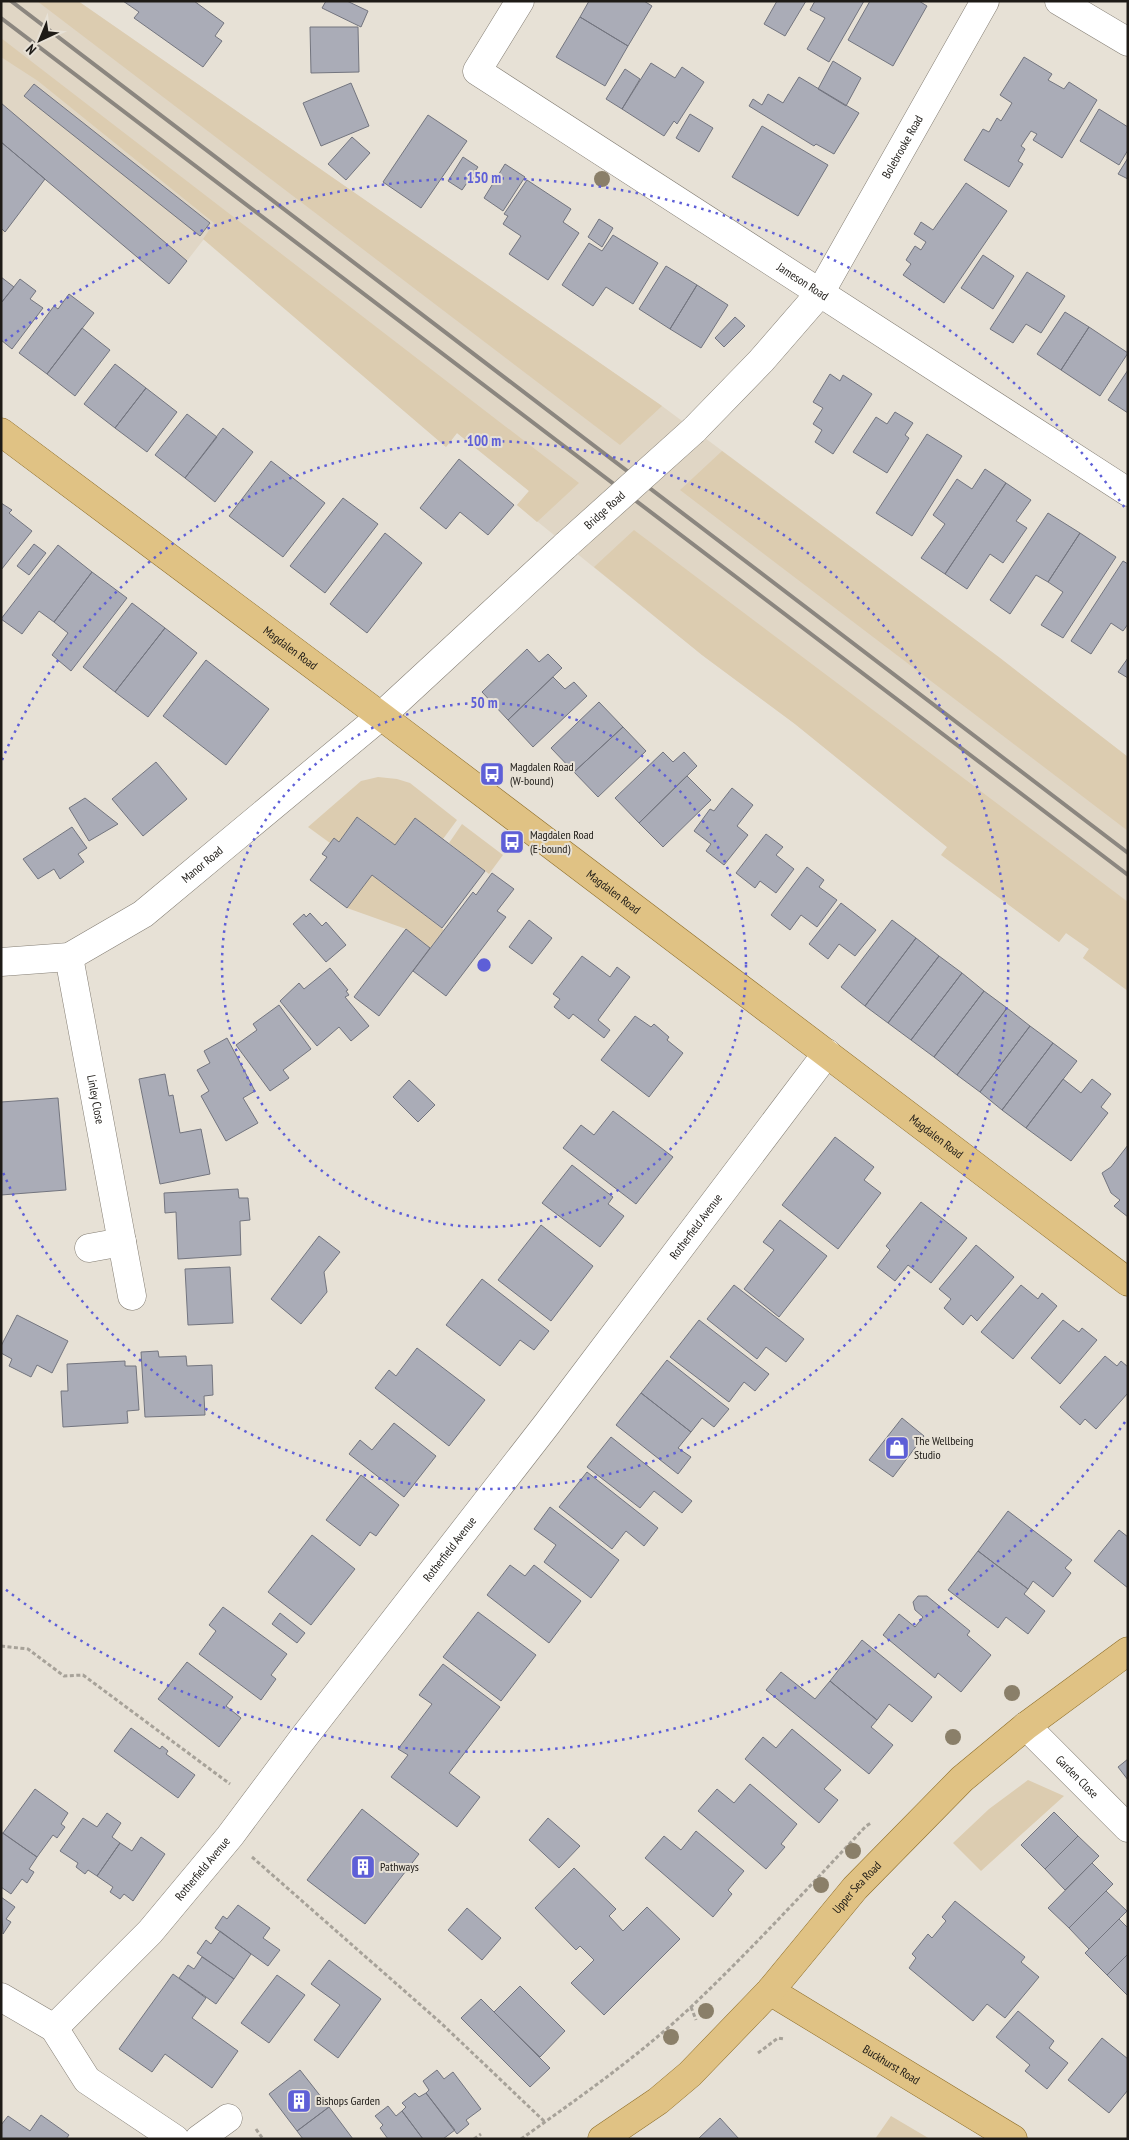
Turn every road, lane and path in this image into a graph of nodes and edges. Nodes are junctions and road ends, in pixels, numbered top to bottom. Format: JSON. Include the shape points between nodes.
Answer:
{"nodes":[{"id":1,"x":520,"y":1,"type":"edge"},
{"id":2,"x":985,"y":1,"type":"edge"},
{"id":3,"x":1059,"y":1,"type":"edge"},
{"id":4,"x":1128,"y":42,"type":"edge"},
{"id":5,"x":820,"y":293,"type":"junction"},
{"id":6,"x":1,"y":432,"type":"edge"},
{"id":7,"x":1128,"y":492,"type":"edge"},
{"id":8,"x":381,"y":716,"type":"junction"},
{"id":9,"x":69,"y":957,"type":"junction"},
{"id":10,"x":1,"y":962,"type":"edge"},
{"id":11,"x":827,"y":1053,"type":"junction"},
{"id":12,"x":122,"y":1242,"type":"junction"},
{"id":13,"x":89,"y":1248,"type":"dead end"},
{"id":14,"x":1128,"y":1282,"type":"edge"},
{"id":15,"x":132,"y":1296,"type":"dead end"},
{"id":16,"x":1,"y":1646,"type":"edge"},
{"id":17,"x":1128,"y":1651,"type":"edge"},
{"id":18,"x":1026,"y":1726,"type":"junction"},
{"id":19,"x":254,"y":1802,"type":"junction"},
{"id":20,"x":874,"y":1822,"type":"dead end"},
{"id":21,"x":1128,"y":1828,"type":"edge"},
{"id":22,"x":230,"y":1836,"type":"junction"},
{"id":23,"x":770,"y":1991,"type":"junction"},
{"id":24,"x":1,"y":1997,"type":"edge"},
{"id":25,"x":54,"y":2028,"type":"junction"},
{"id":26,"x":228,"y":2118,"type":"dead end"},
{"id":27,"x":545,"y":2122,"type":"junction"},
{"id":28,"x":481,"y":2134,"type":"dead end"},
{"id":29,"x":175,"y":2139,"type":"edge"},
{"id":30,"x":199,"y":2139,"type":"edge"},
{"id":31,"x":474,"y":2139,"type":"edge"},
{"id":32,"x":521,"y":2139,"type":"edge"},
{"id":33,"x":602,"y":2139,"type":"edge"},
{"id":34,"x":1013,"y":2139,"type":"edge"}],
"edges":[{"from":1,"to":5,"type":"street","name":"Jameson Road","via":[[477,71]]},
{"from":2,"to":5,"type":"street","name":"Bolebrooke Road"},
{"from":3,"to":4,"type":"street"},
{"from":5,"to":7,"type":"street","name":"Jameson Road"},
{"from":5,"to":8,"type":"street","name":"Bridge Road","bridge":true,"via":[[761,361],[694,430]]},
{"from":6,"to":8,"type":"main road","name":"Magdalen Road"},
{"from":8,"to":9,"type":"street","name":"Manor Road","via":[[143,914]]},
{"from":8,"to":11,"type":"main road","name":"Magdalen Road"},
{"from":9,"to":10,"type":"street","name":"Manor Road"},
{"from":9,"to":12,"type":"street","name":"Linley Close"},
{"from":11,"to":14,"type":"main road","name":"Magdalen Road"},
{"from":11,"to":19,"type":"street","name":"Rotherfield Avenue","via":[[547,1424]]},
{"from":12,"to":13,"type":"street"},
{"from":12,"to":15,"type":"street","name":"Linley Close"},
{"from":16,"to":19,"type":"path","via":[[28,1649],[64,1676],[83,1674]]},
{"from":17,"to":18,"type":"main road","name":"Upper Sea Road"},
{"from":18,"to":21,"type":"street","name":"Garden Close"},
{"from":18,"to":23,"type":"main road","name":"Upper Sea Road","via":[[962,1779],[855,1888]]},
{"from":19,"to":22,"type":"street","name":"Rotherfield Avenue"},
{"from":20,"to":27,"type":"path","via":[[866,1826],[691,2007],[616,2071]]},
{"from":22,"to":25,"type":"street","name":"Rotherfield Avenue","via":[[150,1932]]},
{"from":22,"to":27,"type":"path","via":[[441,2023]]},
{"from":23,"to":33,"type":"main road","name":"Upper Sea Road","via":[[690,2074],[658,2101]]},
{"from":23,"to":34,"type":"main road","name":"Buckhurst Road"},
{"from":24,"to":25,"type":"street"},
{"from":25,"to":29,"type":"street","via":[[87,2080]]},
{"from":26,"to":30,"type":"street"},
{"from":27,"to":32,"type":"path"},
{"from":28,"to":31,"type":"path"}]}
